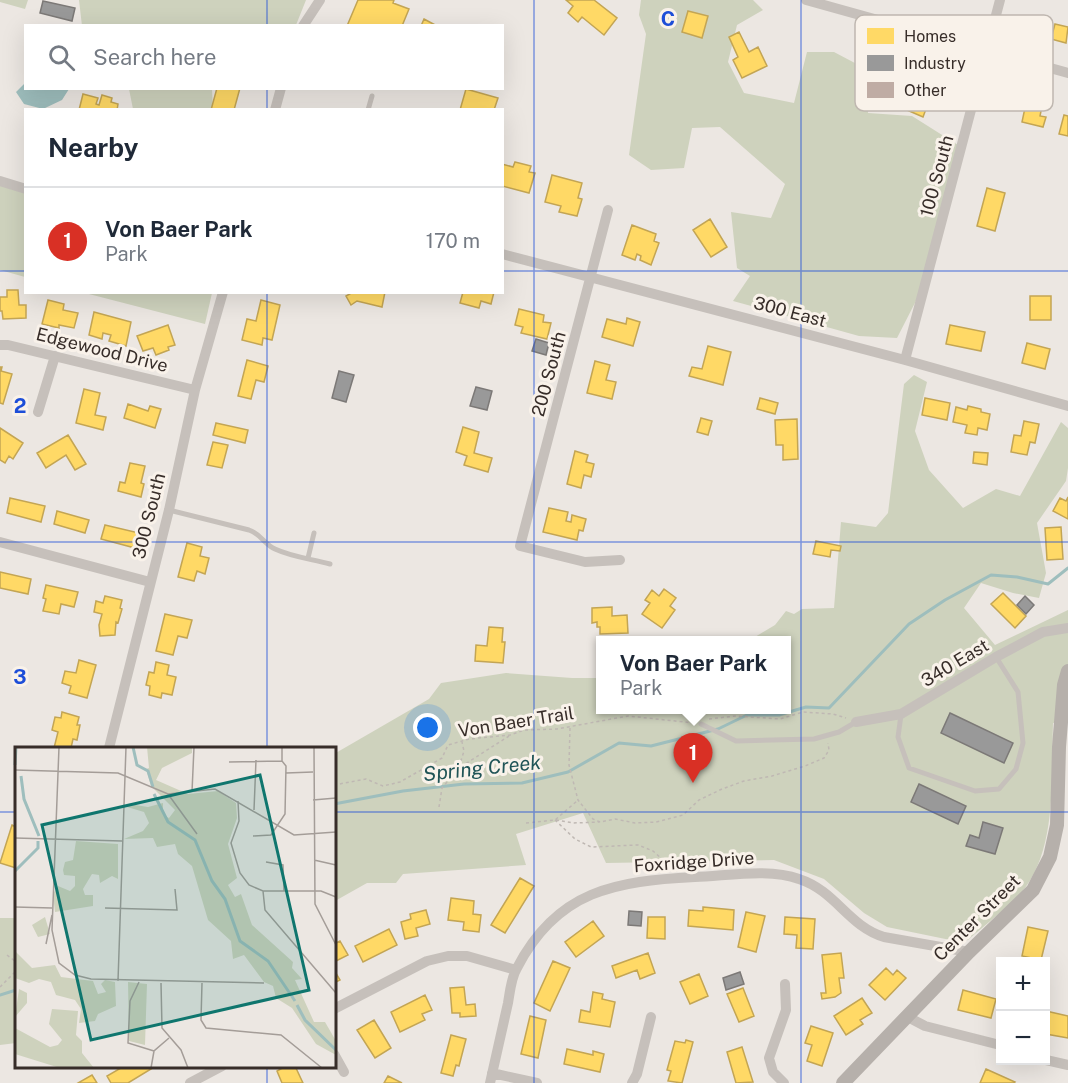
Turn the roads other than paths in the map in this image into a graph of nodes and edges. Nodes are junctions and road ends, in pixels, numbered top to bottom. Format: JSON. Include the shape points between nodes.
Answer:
{"nodes":[{"id":1,"x":320,"y":0,"type":"edge"},
{"id":2,"x":806,"y":0,"type":"edge"},
{"id":3,"x":1000,"y":0,"type":"edge"},
{"id":4,"x":859,"y":15,"type":"edge"},
{"id":5,"x":996,"y":15,"type":"edge"},
{"id":6,"x":304,"y":24,"type":"edge"},
{"id":7,"x":1053,"y":70,"type":"edge"},
{"id":8,"x":1068,"y":74,"type":"edge"},
{"id":9,"x":280,"y":90,"type":"edge"},
{"id":10,"x":372,"y":96,"type":"dead end"},
{"id":11,"x":276,"y":108,"type":"edge"},
{"id":12,"x":369,"y":108,"type":"edge"},
{"id":13,"x":971,"y":111,"type":"edge"},
{"id":14,"x":0,"y":182,"type":"edge"},
{"id":15,"x":24,"y":188,"type":"edge"},
{"id":16,"x":608,"y":210,"type":"dead end"},
{"id":17,"x":504,"y":254,"type":"edge"},
{"id":18,"x":592,"y":276,"type":"junction"},
{"id":19,"x":222,"y":294,"type":"edge"},
{"id":20,"x":0,"y":345,"type":"edge"},
{"id":21,"x":55,"y":356,"type":"junction"},
{"id":22,"x":905,"y":360,"type":"junction"},
{"id":23,"x":195,"y":390,"type":"junction"},
{"id":24,"x":1068,"y":406,"type":"edge"},
{"id":25,"x":38,"y":412,"type":"dead end"},
{"id":26,"x":169,"y":510,"type":"junction"},
{"id":27,"x":314,"y":533,"type":"dead end"},
{"id":28,"x":0,"y":542,"type":"edge"},
{"id":29,"x":308,"y":558,"type":"junction"},
{"id":30,"x":620,"y":560,"type":"dead end"},
{"id":31,"x":330,"y":564,"type":"dead end"},
{"id":32,"x":150,"y":582,"type":"junction"},
{"id":33,"x":1068,"y":628,"type":"edge"},
{"id":34,"x":996,"y":657,"type":"junction"},
{"id":35,"x":1068,"y":671,"type":"edge"},
{"id":36,"x":901,"y":714,"type":"junction"},
{"id":37,"x":856,"y":722,"type":"joint"},
{"id":38,"x":701,"y":724,"type":"road end"},
{"id":39,"x":109,"y":747,"type":"edge"},
{"id":40,"x":1064,"y":748,"type":"edge"},
{"id":41,"x":969,"y":952,"type":"junction"},
{"id":42,"x":516,"y":970,"type":"junction"},
{"id":43,"x":785,"y":984,"type":"dead end"},
{"id":44,"x":336,"y":1009,"type":"edge"},
{"id":45,"x":906,"y":1016,"type":"junction"},
{"id":46,"x":651,"y":1017,"type":"dead end"},
{"id":47,"x":996,"y":1044,"type":"edge"},
{"id":48,"x":336,"y":1058,"type":"edge"},
{"id":49,"x":1050,"y":1061,"type":"edge"},
{"id":50,"x":1068,"y":1065,"type":"edge"},
{"id":51,"x":218,"y":1068,"type":"edge"},
{"id":52,"x":344,"y":1072,"type":"dead end"},
{"id":53,"x":491,"y":1078,"type":"edge"},
{"id":54,"x":190,"y":1083,"type":"edge"},
{"id":55,"x":537,"y":1083,"type":"edge"},
{"id":56,"x":632,"y":1083,"type":"edge"},
{"id":57,"x":784,"y":1083,"type":"edge"},
{"id":58,"x":843,"y":1083,"type":"edge"}],
"edges":[{"from":1,"to":6,"type":"street"},
{"from":2,"to":4,"type":"street"},
{"from":3,"to":5,"type":"street","name":"100 South"},
{"from":7,"to":8,"type":"street"},
{"from":9,"to":11,"type":"street"},
{"from":10,"to":12,"type":"lane"},
{"from":13,"to":22,"type":"street","name":"100 South"},
{"from":14,"to":15,"type":"street"},
{"from":16,"to":18,"type":"street","name":"200 South"},
{"from":17,"to":18,"type":"street","name":"300 East"},
{"from":18,"to":22,"type":"street","name":"300 East"},
{"from":18,"to":30,"type":"street","name":"200 South","via":[[520,546],[585,562]]},
{"from":19,"to":23,"type":"street","name":"300 South"},
{"from":20,"to":21,"type":"street","name":"Edgewood Drive"},
{"from":21,"to":23,"type":"street","name":"Edgewood Drive"},
{"from":21,"to":25,"type":"street"},
{"from":22,"to":24,"type":"street","name":"300 East"},
{"from":23,"to":26,"type":"street","name":"300 South"},
{"from":26,"to":29,"type":"lane","via":[[258,533],[272,548]]},
{"from":26,"to":32,"type":"street","name":"300 South"},
{"from":27,"to":29,"type":"lane"},
{"from":28,"to":32,"type":"street"},
{"from":29,"to":31,"type":"lane"},
{"from":32,"to":39,"type":"street","name":"300 South"},
{"from":33,"to":34,"type":"street","name":"340 East","via":[[1043,632]]},
{"from":34,"to":36,"type":"street","name":"340 East"},
{"from":34,"to":36,"type":"lane","via":[[1018,692],[1023,744],[1016,770],[999,789],[975,790],[909,768],[898,737]]},
{"from":35,"to":40,"type":"street","name":"Center Street","via":[[1064,685]]},
{"from":36,"to":37,"type":"street","name":"340 East"},
{"from":37,"to":38,"type":"lane","via":[[820,738],[736,741]]},
{"from":40,"to":41,"type":"street","name":"Center Street","via":[[1050,857],[1033,890]]},
{"from":41,"to":42,"type":"street","name":"Foxridge Drive","via":[[872,933],[813,885],[776,873],[625,883],[596,891],[559,914],[534,941]]},
{"from":41,"to":45,"type":"street","name":"Center Street"},
{"from":42,"to":44,"type":"street","via":[[467,956],[448,956],[427,961]]},
{"from":42,"to":53,"type":"street","name":"Foxridge Drive"},
{"from":43,"to":57,"type":"street","via":[[786,1010],[769,1058],[773,1072]]},
{"from":45,"to":47,"type":"street","via":[[925,1026]]},
{"from":45,"to":58,"type":"street","name":"Center Street"},
{"from":46,"to":56,"type":"street","via":[[638,1074]]},
{"from":48,"to":52,"type":"street"},
{"from":49,"to":50,"type":"street"},
{"from":51,"to":54,"type":"street"},
{"from":53,"to":55,"type":"street"}]}
